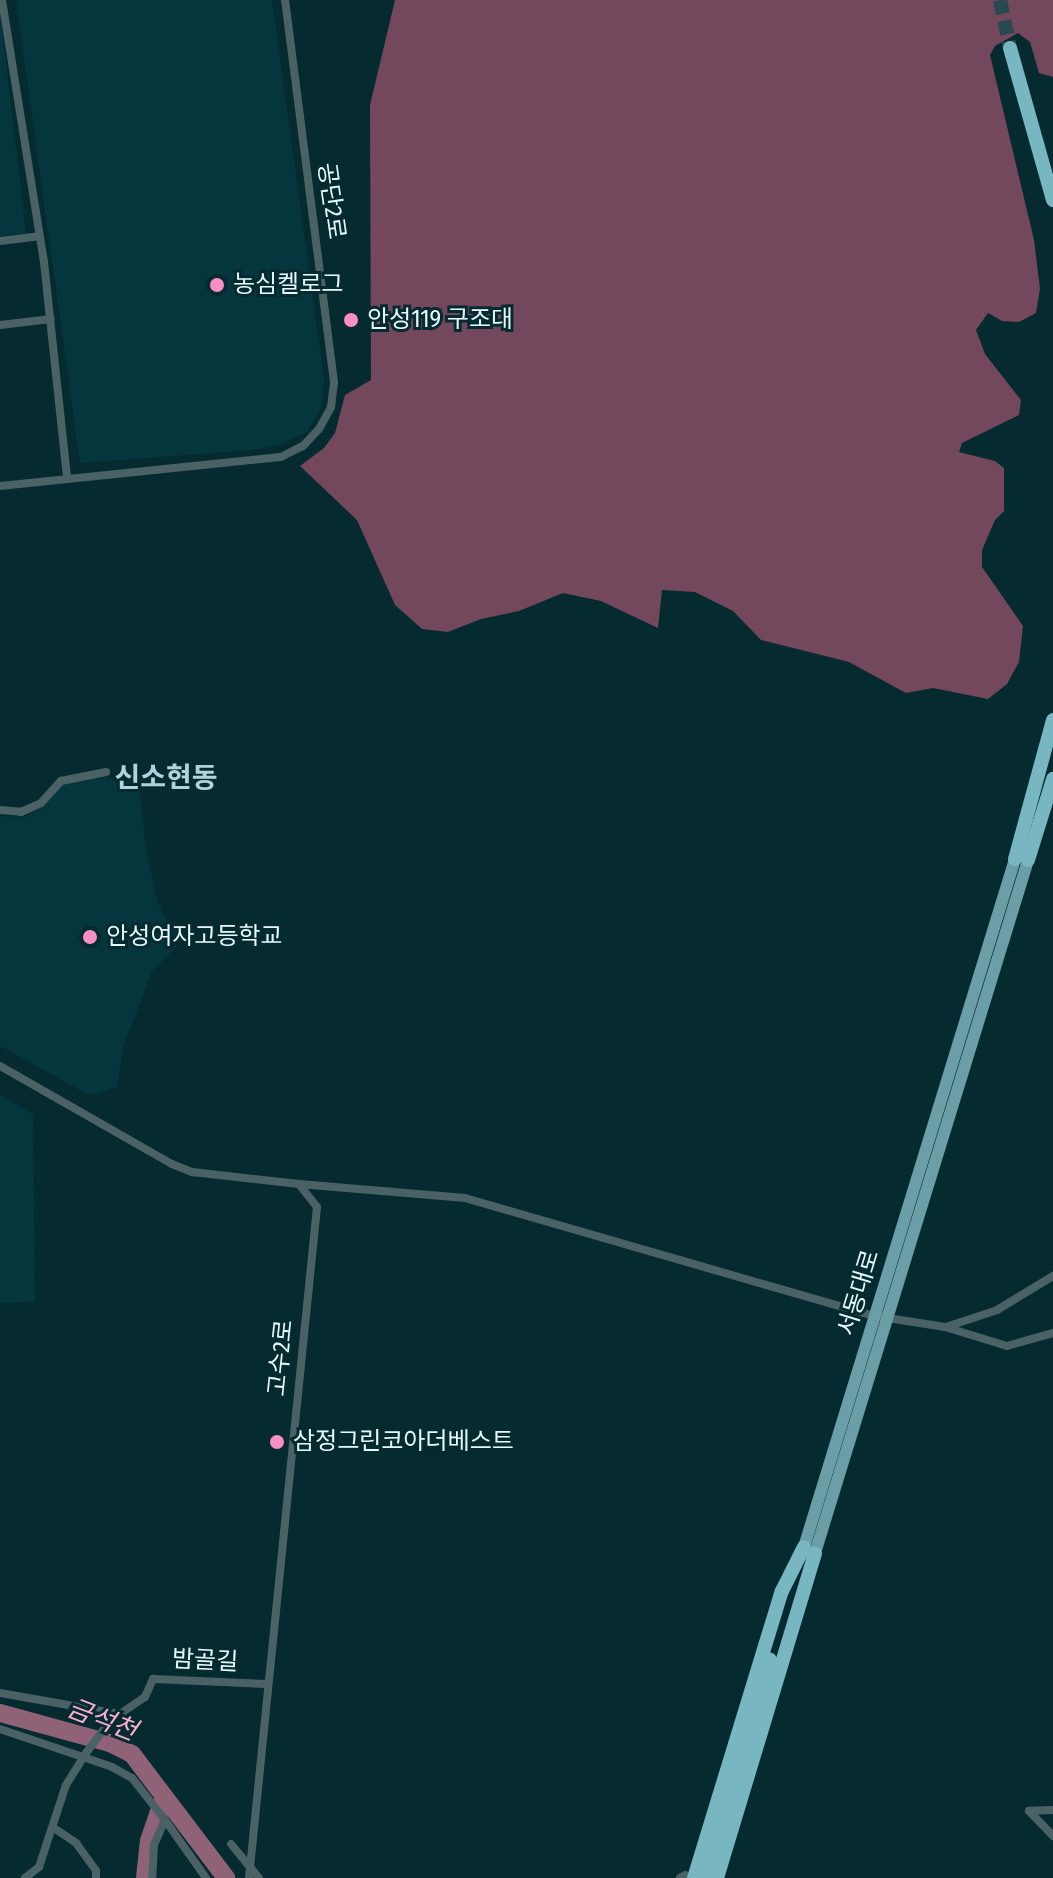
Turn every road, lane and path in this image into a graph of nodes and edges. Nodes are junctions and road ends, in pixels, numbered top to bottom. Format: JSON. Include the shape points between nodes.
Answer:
{"nodes":[{"id":1,"x":2,"y":0,"type":"edge"},
{"id":2,"x":285,"y":0,"type":"edge"},
{"id":3,"x":1010,"y":48,"type":"tunnel mouth"},
{"id":4,"x":1053,"y":200,"type":"edge"},
{"id":5,"x":39,"y":236,"type":"junction"},
{"id":6,"x":0,"y":241,"type":"edge"},
{"id":7,"x":51,"y":319,"type":"junction"},
{"id":8,"x":0,"y":325,"type":"edge"},
{"id":9,"x":67,"y":477,"type":"junction"},
{"id":10,"x":0,"y":486,"type":"edge"},
{"id":11,"x":1053,"y":720,"type":"edge"},
{"id":12,"x":106,"y":772,"type":"dead end"},
{"id":13,"x":1053,"y":779,"type":"edge"},
{"id":14,"x":0,"y":810,"type":"edge"},
{"id":15,"x":1022,"y":859,"type":"junction"},
{"id":16,"x":0,"y":1066,"type":"edge"},
{"id":17,"x":299,"y":1184,"type":"junction"},
{"id":18,"x":1053,"y":1276,"type":"edge"},
{"id":19,"x":881,"y":1318,"type":"junction"},
{"id":20,"x":945,"y":1327,"type":"junction"},
{"id":21,"x":1053,"y":1333,"type":"edge"},
{"id":22,"x":810,"y":1550,"type":"junction"},
{"id":23,"x":267,"y":1684,"type":"junction"},
{"id":24,"x":0,"y":1693,"type":"edge"},
{"id":25,"x":115,"y":1717,"type":"junction"},
{"id":26,"x":0,"y":1729,"type":"edge"},
{"id":27,"x":85,"y":1755,"type":"junction"},
{"id":28,"x":1053,"y":1810,"type":"edge"},
{"id":29,"x":164,"y":1819,"type":"junction"},
{"id":30,"x":54,"y":1828,"type":"junction"},
{"id":31,"x":1053,"y":1836,"type":"edge"},
{"id":32,"x":231,"y":1844,"type":"dead end"},
{"id":33,"x":251,"y":1866,"type":"junction"},
{"id":34,"x":686,"y":1877,"type":"edge"},
{"id":35,"x":25,"y":1878,"type":"edge"},
{"id":36,"x":96,"y":1878,"type":"edge"},
{"id":37,"x":152,"y":1878,"type":"edge"},
{"id":38,"x":206,"y":1878,"type":"edge"},
{"id":39,"x":249,"y":1878,"type":"edge"},
{"id":40,"x":259,"y":1878,"type":"edge"},
{"id":41,"x":705,"y":1878,"type":"edge"},
{"id":42,"x":717,"y":1878,"type":"edge"},
{"id":43,"x":727,"y":1878,"type":"edge"}],
"edges":[{"from":1,"to":5,"type":"street"},
{"from":2,"to":9,"type":"street","name":"공단2로","via":[[334,382],[331,407],[303,446],[281,457]]},
{"from":3,"to":4,"type":"highway"},
{"from":5,"to":6,"type":"street"},
{"from":5,"to":7,"type":"street"},
{"from":7,"to":8,"type":"street"},
{"from":7,"to":9,"type":"street"},
{"from":9,"to":10,"type":"street","name":"공단2로"},
{"from":11,"to":15,"type":"highway","name":"서동대로"},
{"from":12,"to":14,"type":"street","via":[[61,781],[41,803],[21,812]]},
{"from":13,"to":15,"type":"highway","name":"서동대로"},
{"from":15,"to":19,"type":"main road","name":"서동대로"},
{"from":16,"to":17,"type":"street","via":[[192,1172]]},
{"from":17,"to":19,"type":"street","via":[[465,1198]]},
{"from":17,"to":23,"type":"street","name":"고수2로","via":[[317,1207]]},
{"from":18,"to":20,"type":"street","via":[[997,1310]]},
{"from":19,"to":20,"type":"street"},
{"from":19,"to":22,"type":"main road","name":"서동대로"},
{"from":20,"to":21,"type":"street","via":[[1007,1346]]},
{"from":22,"to":34,"type":"highway","via":[[782,1591]]},
{"from":22,"to":41,"type":"highway","name":"서동대로"},
{"from":22,"to":42,"type":"highway","name":"서동대로"},
{"from":22,"to":43,"type":"highway","via":[[781,1695]]},
{"from":23,"to":25,"type":"street","name":"밤골길","via":[[153,1679],[145,1697]]},
{"from":23,"to":33,"type":"street","name":"고수2로"},
{"from":24,"to":25,"type":"street"},
{"from":25,"to":27,"type":"street","name":"밤골길"},
{"from":26,"to":27,"type":"street"},
{"from":27,"to":29,"type":"street","via":[[132,1778]]},
{"from":27,"to":30,"type":"street","name":"밤골길","via":[[66,1785]]},
{"from":28,"to":31,"type":"street","via":[[1029,1811]]},
{"from":29,"to":37,"type":"street","via":[[154,1845]]},
{"from":29,"to":38,"type":"street"},
{"from":30,"to":35,"type":"street","name":"밤골길","via":[[39,1867]]},
{"from":30,"to":36,"type":"street","via":[[76,1843]]},
{"from":32,"to":33,"type":"street"},
{"from":33,"to":39,"type":"street","name":"고수2로"},
{"from":33,"to":40,"type":"street"}]}
